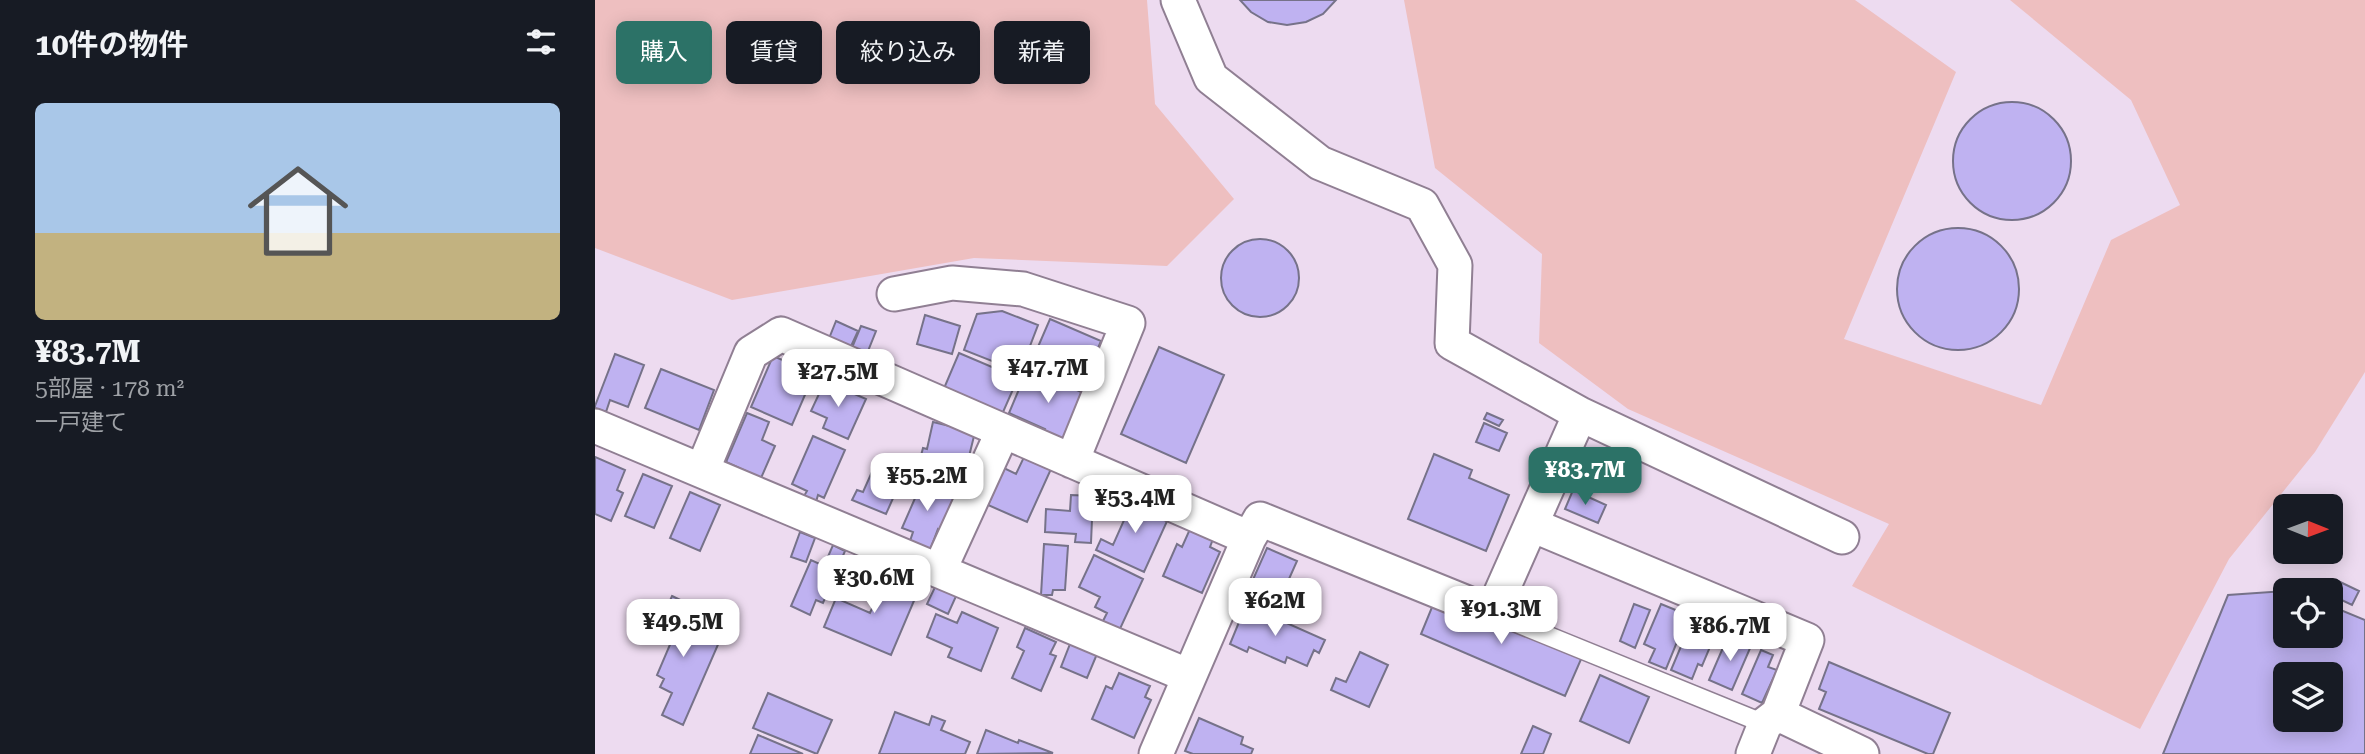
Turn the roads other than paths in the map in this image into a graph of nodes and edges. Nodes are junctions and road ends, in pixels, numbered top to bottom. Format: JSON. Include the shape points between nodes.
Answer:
{"nodes":[{"id":1,"x":1178,"y":0,"type":"edge"},
{"id":2,"x":894,"y":294,"type":"dead end"},
{"id":3,"x":1580,"y":414,"type":"junction"},
{"id":4,"x":595,"y":426,"type":"edge"},
{"id":5,"x":1003,"y":431,"type":"junction"},
{"id":6,"x":1072,"y":461,"type":"junction"},
{"id":7,"x":702,"y":471,"type":"junction"},
{"id":8,"x":1532,"y":524,"type":"junction"},
{"id":9,"x":1842,"y":537,"type":"dead end"},
{"id":10,"x":1249,"y":538,"type":"junction"},
{"id":11,"x":939,"y":571,"type":"junction"},
{"id":12,"x":1492,"y":613,"type":"junction"},
{"id":13,"x":1189,"y":676,"type":"junction"},
{"id":14,"x":1765,"y":731,"type":"edge"},
{"id":15,"x":1156,"y":754,"type":"edge"},
{"id":16,"x":1862,"y":754,"type":"edge"}],
"edges":[{"from":1,"to":3,"type":"street","via":[[1211,78],[1319,163],[1422,205],[1455,265],[1452,343]]},
{"from":2,"to":6,"type":"street","via":[[952,283],[1023,289],[1128,323]]},
{"from":3,"to":8,"type":"street"},
{"from":3,"to":9,"type":"street"},
{"from":4,"to":7,"type":"street"},
{"from":5,"to":6,"type":"street"},
{"from":5,"to":7,"type":"street","via":[[781,334],[751,353]]},
{"from":5,"to":11,"type":"street"},
{"from":6,"to":10,"type":"street"},
{"from":7,"to":11,"type":"street"},
{"from":8,"to":12,"type":"street"},
{"from":8,"to":14,"type":"street","via":[[1807,640]]},
{"from":10,"to":12,"type":"street","via":[[1260,519]]},
{"from":10,"to":13,"type":"street"},
{"from":11,"to":13,"type":"street"},
{"from":12,"to":14,"type":"lane"},
{"from":13,"to":15,"type":"street"},
{"from":14,"to":16,"type":"street"}]}
